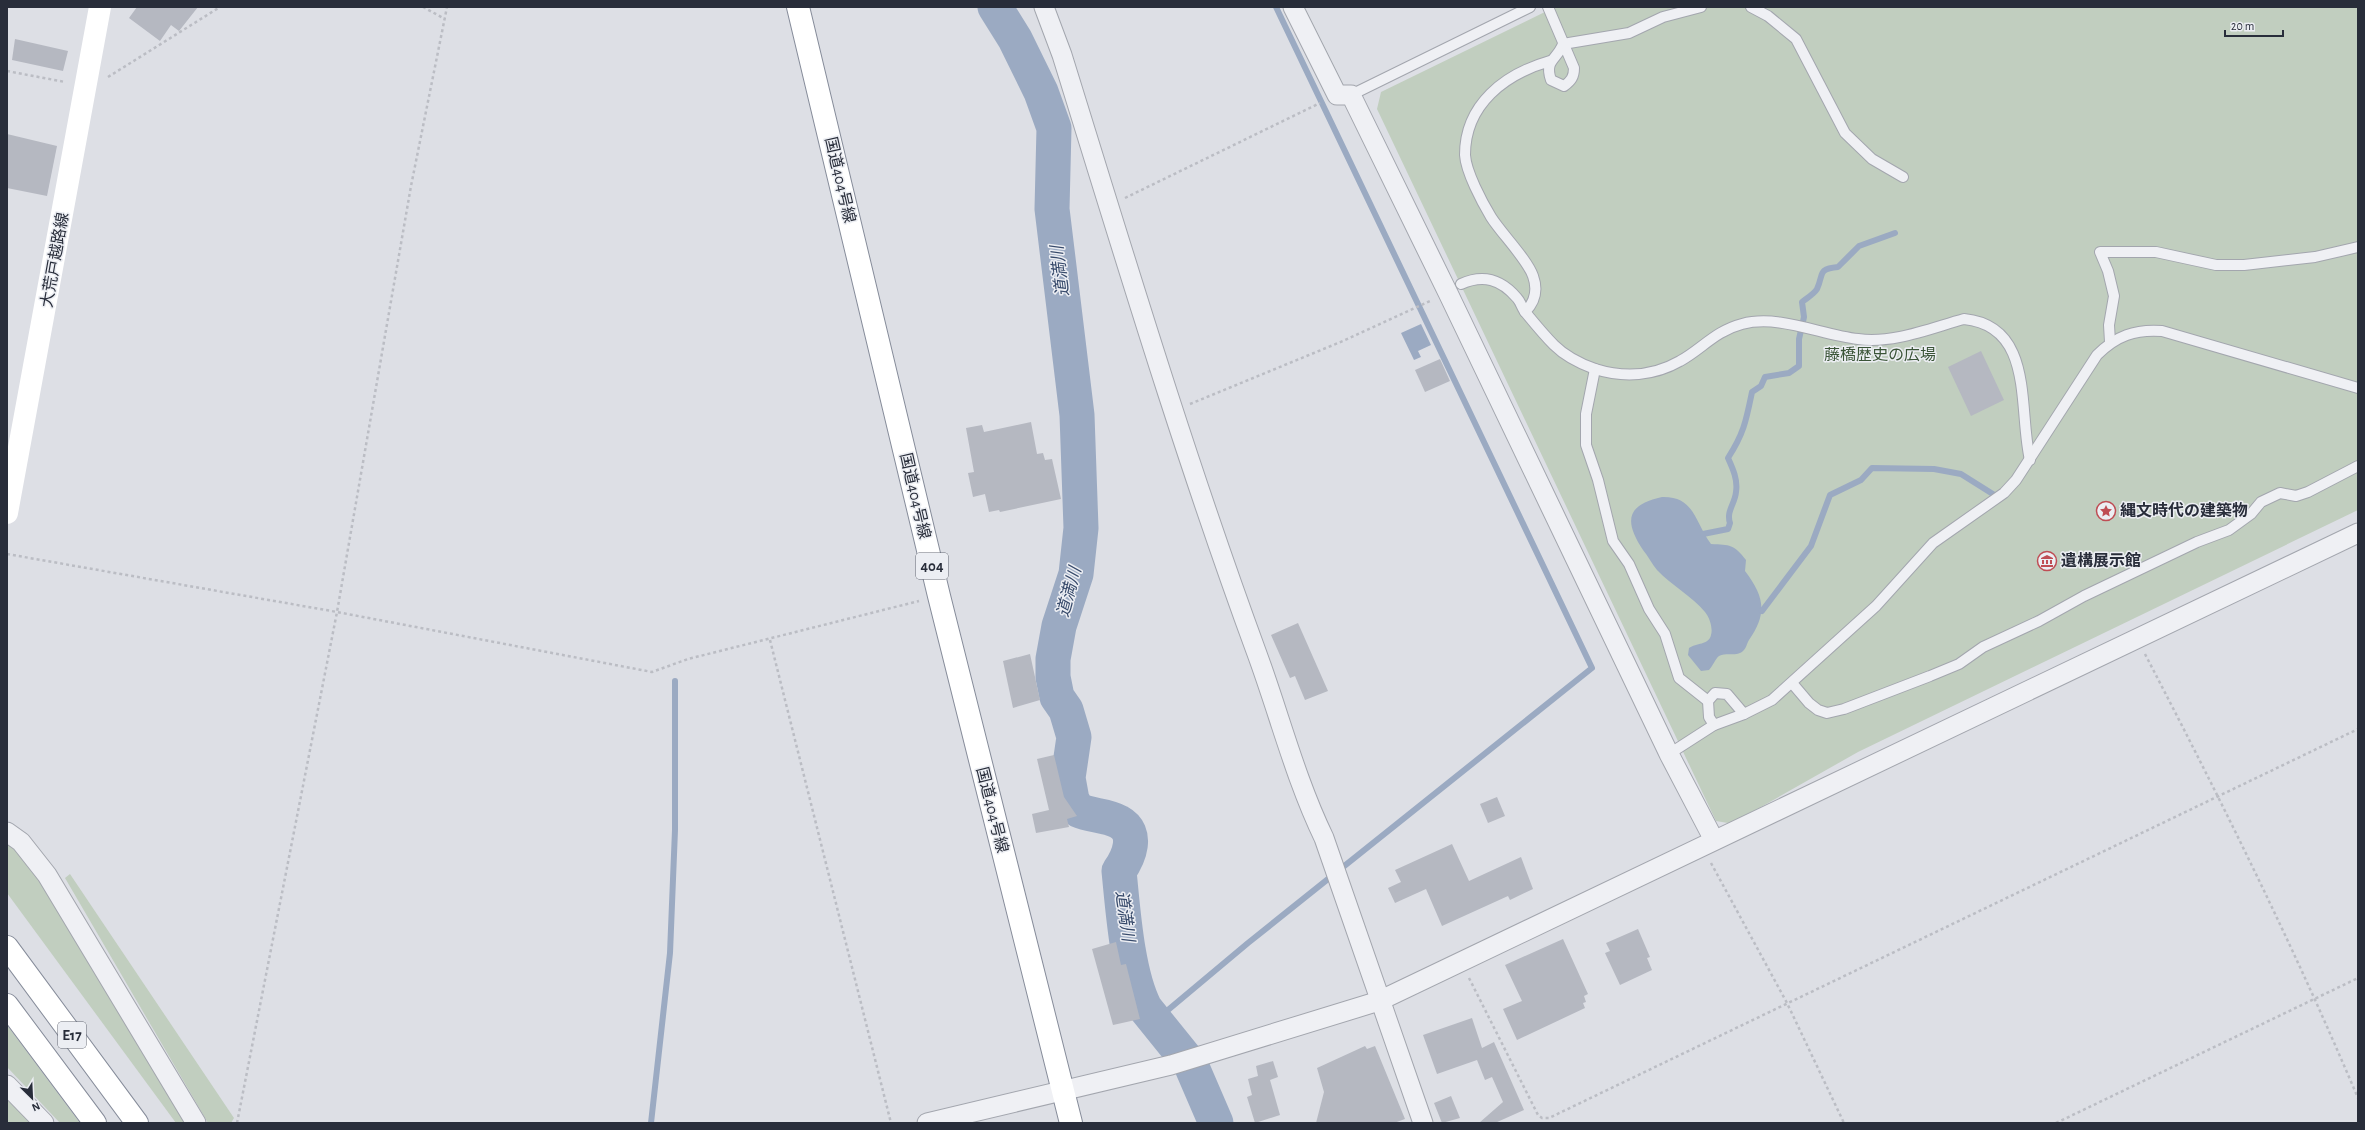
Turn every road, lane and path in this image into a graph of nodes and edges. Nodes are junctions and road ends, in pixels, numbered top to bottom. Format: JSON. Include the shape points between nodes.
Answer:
{"nodes":[{"id":1,"x":100,"y":7,"type":"edge"},
{"id":2,"x":220,"y":7,"type":"edge"},
{"id":3,"x":423,"y":7,"type":"edge"},
{"id":4,"x":447,"y":7,"type":"edge"},
{"id":5,"x":798,"y":7,"type":"edge"},
{"id":6,"x":1044,"y":7,"type":"edge"},
{"id":7,"x":1293,"y":7,"type":"edge"},
{"id":8,"x":1530,"y":7,"type":"edge"},
{"id":9,"x":1548,"y":7,"type":"edge"},
{"id":10,"x":1701,"y":7,"type":"edge"},
{"id":11,"x":1751,"y":7,"type":"edge"},
{"id":12,"x":445,"y":19,"type":"junction"},
{"id":13,"x":1563,"y":44,"type":"junction"},
{"id":14,"x":1550,"y":62,"type":"junction"},
{"id":15,"x":7,"y":71,"type":"edge"},
{"id":16,"x":95,"y":83,"type":"junction"},
{"id":17,"x":1344,"y":95,"type":"junction"},
{"id":18,"x":1903,"y":178,"type":"dead end"},
{"id":19,"x":1108,"y":207,"type":"junction"},
{"id":20,"x":2358,"y":247,"type":"edge"},
{"id":21,"x":1455,"y":288,"type":"junction"},
{"id":22,"x":1525,"y":312,"type":"junction"},
{"id":23,"x":2110,"y":342,"type":"junction"},
{"id":24,"x":1595,"y":369,"type":"junction"},
{"id":25,"x":2358,"y":388,"type":"edge"},
{"id":26,"x":1172,"y":411,"type":"junction"},
{"id":27,"x":2030,"y":460,"type":"junction"},
{"id":28,"x":2358,"y":466,"type":"edge"},
{"id":29,"x":7,"y":512,"type":"edge"},
{"id":30,"x":2358,"y":533,"type":"edge"},
{"id":31,"x":7,"y":554,"type":"edge"},
{"id":32,"x":939,"y":596,"type":"junction"},
{"id":33,"x":337,"y":612,"type":"junction"},
{"id":34,"x":2137,"y":638,"type":"junction"},
{"id":35,"x":770,"y":640,"type":"junction"},
{"id":36,"x":1792,"y":683,"type":"junction"},
{"id":37,"x":1708,"y":701,"type":"junction"},
{"id":38,"x":1744,"y":714,"type":"junction"},
{"id":39,"x":1714,"y":725,"type":"junction"},
{"id":40,"x":2358,"y":729,"type":"edge"},
{"id":41,"x":1669,"y":754,"type":"junction"},
{"id":42,"x":2220,"y":798,"type":"junction"},
{"id":43,"x":7,"y":832,"type":"edge"},
{"id":44,"x":1708,"y":843,"type":"junction"},
{"id":45,"x":7,"y":947,"type":"edge"},
{"id":46,"x":1461,"y":962,"type":"junction"},
{"id":47,"x":2358,"y":978,"type":"edge"},
{"id":48,"x":2316,"y":998,"type":"junction"},
{"id":49,"x":1379,"y":1001,"type":"junction"},
{"id":50,"x":1788,"y":1003,"type":"junction"},
{"id":51,"x":7,"y":1005,"type":"edge"},
{"id":52,"x":7,"y":1084,"type":"edge"},
{"id":53,"x":1064,"y":1092,"type":"junction"},
{"id":54,"x":2358,"y":1098,"type":"edge"},
{"id":55,"x":44,"y":1123,"type":"edge"},
{"id":56,"x":95,"y":1123,"type":"edge"},
{"id":57,"x":137,"y":1123,"type":"edge"},
{"id":58,"x":196,"y":1123,"type":"edge"},
{"id":59,"x":236,"y":1123,"type":"edge"},
{"id":60,"x":891,"y":1123,"type":"edge"},
{"id":61,"x":927,"y":1123,"type":"edge"},
{"id":62,"x":1071,"y":1123,"type":"edge"},
{"id":63,"x":1423,"y":1123,"type":"edge"},
{"id":64,"x":1844,"y":1123,"type":"edge"},
{"id":65,"x":2056,"y":1123,"type":"edge"}],
"edges":[{"from":1,"to":16,"type":"main road","name":"大荒戸越路線"},
{"from":2,"to":16,"type":"path"},
{"from":3,"to":12,"type":"path"},
{"from":4,"to":12,"type":"path"},
{"from":5,"to":32,"type":"main road","name":"国道404号線","number":"404"},
{"from":6,"to":19,"type":"street","via":[[1062,56]]},
{"from":7,"to":17,"type":"street"},
{"from":8,"to":17,"type":"lane"},
{"from":9,"to":13,"type":"lane"},
{"from":10,"to":13,"type":"lane","via":[[1663,17],[1629,33]]},
{"from":11,"to":18,"type":"lane","via":[[1768,16],[1796,39],[1845,133],[1872,159]]},
{"from":12,"to":33,"type":"path","via":[[410,186]]},
{"from":13,"to":14,"type":"lane","via":[[1561,51]]},
{"from":13,"to":14,"type":"lane","via":[[1574,68],[1571,81],[1564,86],[1552,80],[1548,73]]},
{"from":14,"to":22,"type":"lane","via":[[1528,68],[1489,94],[1475,116],[1467,137],[1465,157],[1473,181],[1491,216],[1533,276],[1535,293],[1532,306]]},
{"from":15,"to":16,"type":"path"},
{"from":16,"to":29,"type":"main road","name":"大荒戸越路線"},
{"from":17,"to":19,"type":"path","via":[[1167,176]]},
{"from":17,"to":21,"type":"street"},
{"from":19,"to":26,"type":"street"},
{"from":20,"to":23,"type":"lane","via":[[2315,257],[2244,265],[2216,265],[2156,252],[2100,252],[2114,296],[2109,325]]},
{"from":21,"to":22,"type":"lane","via":[[1474,278],[1489,279],[1501,284],[1517,298]]},
{"from":21,"to":26,"type":"path","via":[[1343,341]]},
{"from":21,"to":41,"type":"street"},
{"from":22,"to":24,"type":"lane","via":[[1555,346],[1579,363]]},
{"from":23,"to":25,"type":"lane","via":[[2142,330],[2162,331]]},
{"from":23,"to":27,"type":"lane","via":[[2093,361]]},
{"from":24,"to":27,"type":"lane","via":[[1612,374],[1646,374],[1681,361],[1708,339],[1726,330],[1760,321],[1858,339],[1879,340],[1964,319],[1978,320],[2001,334],[2016,358]]},
{"from":24,"to":37,"type":"lane","via":[[1586,414],[1586,445],[1598,480],[1613,541],[1629,564],[1649,609],[1665,634],[1680,678]]},
{"from":26,"to":49,"type":"street","via":[[1307,802],[1324,838]]},
{"from":27,"to":36,"type":"lane","via":[[2004,493],[1933,543],[1876,606]]},
{"from":28,"to":36,"type":"lane","via":[[2308,492],[2296,496],[2280,493],[2261,502],[2251,514],[2229,530],[2197,542],[2084,596],[1984,647],[1959,664],[1844,709],[1827,713],[1818,710]]},
{"from":30,"to":34,"type":"street"},
{"from":31,"to":33,"type":"path"},
{"from":32,"to":35,"type":"path"},
{"from":32,"to":53,"type":"main road","name":"国道404号線","number":"404"},
{"from":33,"to":35,"type":"path","via":[[652,672],[688,659]]},
{"from":33,"to":59,"type":"path"},
{"from":34,"to":42,"type":"path"},
{"from":34,"to":44,"type":"street"},
{"from":35,"to":60,"type":"path"},
{"from":36,"to":38,"type":"lane","via":[[1772,700]]},
{"from":37,"to":38,"type":"lane","via":[[1715,693],[1727,694]]},
{"from":37,"to":39,"type":"lane","via":[[1709,717]]},
{"from":38,"to":39,"type":"lane"},
{"from":39,"to":41,"type":"lane"},
{"from":40,"to":42,"type":"path"},
{"from":41,"to":44,"type":"street"},
{"from":42,"to":48,"type":"path"},
{"from":42,"to":50,"type":"path"},
{"from":43,"to":58,"type":"street","via":[[21,842],[47,876]]},
{"from":44,"to":46,"type":"street"},
{"from":44,"to":50,"type":"path"},
{"from":45,"to":57,"type":"main road","number":"E17"},
{"from":46,"to":49,"type":"street"},
{"from":46,"to":50,"type":"path","via":[[1538,1115],[1542,1118],[1549,1118]]},
{"from":47,"to":48,"type":"path"},
{"from":48,"to":54,"type":"path"},
{"from":48,"to":65,"type":"path"},
{"from":49,"to":53,"type":"street","via":[[1171,1065]]},
{"from":49,"to":63,"type":"street"},
{"from":50,"to":64,"type":"path"},
{"from":51,"to":56,"type":"main road","number":"E17"},
{"from":52,"to":55,"type":"street"},
{"from":53,"to":61,"type":"street"},
{"from":53,"to":62,"type":"main road","name":"国道404号線","number":"404"}]}
